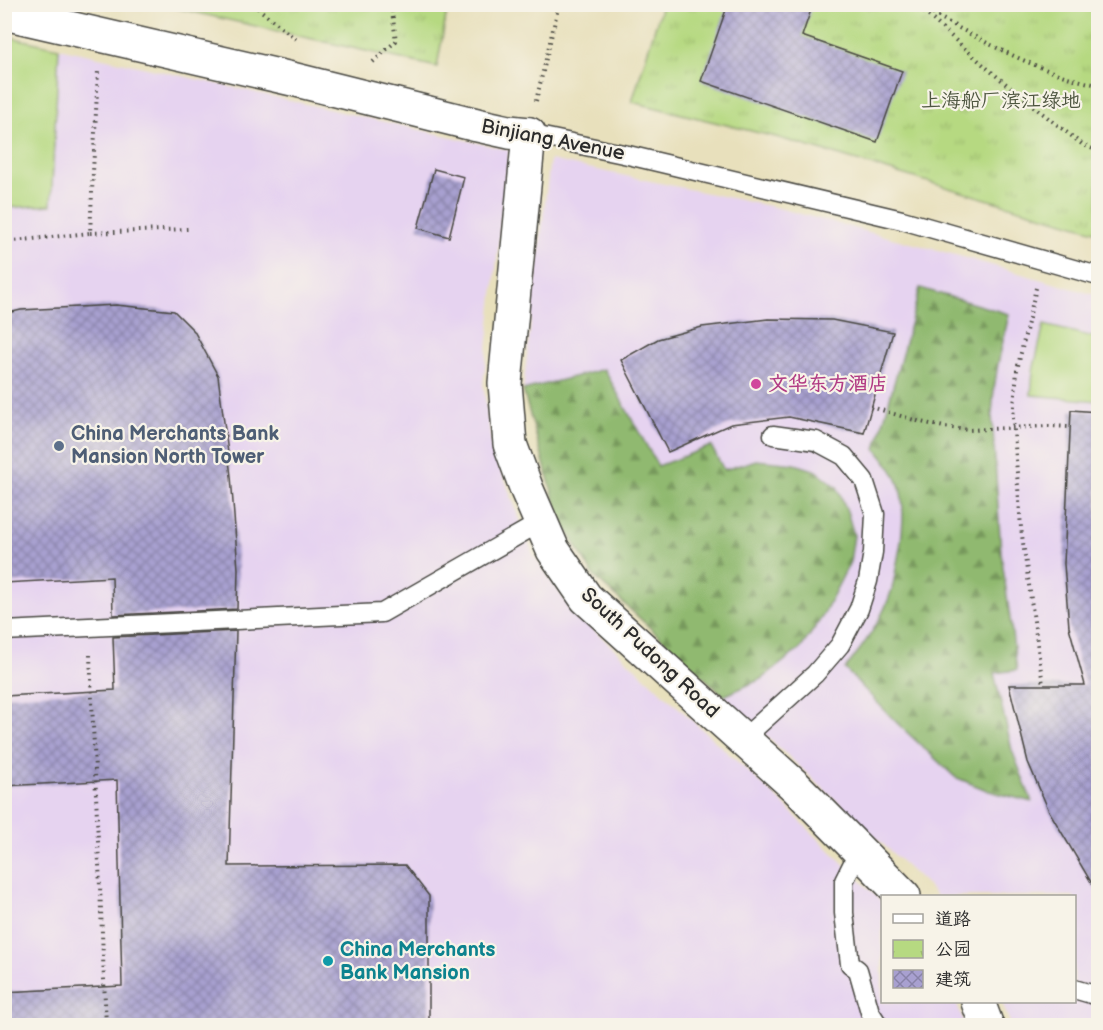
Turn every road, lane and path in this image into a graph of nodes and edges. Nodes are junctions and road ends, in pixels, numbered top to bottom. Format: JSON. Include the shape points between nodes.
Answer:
{"nodes":[{"id":1,"x":391,"y":4,"type":"edge"},
{"id":2,"x":559,"y":4,"type":"edge"},
{"id":3,"x":915,"y":4,"type":"edge"},
{"id":4,"x":4,"y":13,"type":"edge"},
{"id":5,"x":99,"y":35,"type":"junction"},
{"id":6,"x":370,"y":65,"type":"dead end"},
{"id":7,"x":1098,"y":85,"type":"edge"},
{"id":8,"x":529,"y":134,"type":"junction"},
{"id":9,"x":1098,"y":151,"type":"edge"},
{"id":10,"x":188,"y":229,"type":"dead end"},
{"id":11,"x":90,"y":234,"type":"junction"},
{"id":12,"x":4,"y":242,"type":"edge"},
{"id":13,"x":1042,"y":260,"type":"junction"},
{"id":14,"x":1098,"y":276,"type":"edge"},
{"id":15,"x":872,"y":407,"type":"dead end"},
{"id":16,"x":1070,"y":427,"type":"dead end"},
{"id":17,"x":773,"y":435,"type":"dead end"},
{"id":18,"x":541,"y":522,"type":"junction"},
{"id":19,"x":90,"y":627,"type":"junction"},
{"id":20,"x":4,"y":631,"type":"edge"},
{"id":21,"x":1043,"y":685,"type":"dead end"},
{"id":22,"x":743,"y":739,"type":"junction"},
{"id":23,"x":859,"y":851,"type":"junction"},
{"id":24,"x":902,"y":895,"type":"edge"},
{"id":25,"x":1076,"y":990,"type":"edge"},
{"id":26,"x":1098,"y":996,"type":"edge"},
{"id":27,"x":978,"y":1003,"type":"edge"},
{"id":28,"x":106,"y":1026,"type":"edge"},
{"id":29,"x":879,"y":1026,"type":"edge"},
{"id":30,"x":987,"y":1026,"type":"edge"}],
"edges":[{"from":1,"to":6,"type":"path","via":[[396,41]]},
{"from":2,"to":8,"type":"path"},
{"from":3,"to":7,"type":"path","via":[[990,45],[1073,79]]},
{"from":3,"to":9,"type":"path","via":[[1066,132]]},
{"from":4,"to":5,"type":"street","name":"Binjiang Avenue"},
{"from":5,"to":8,"type":"street","name":"Binjiang Avenue"},
{"from":5,"to":11,"type":"path"},
{"from":8,"to":13,"type":"lane","name":"Binjiang Avenue","via":[[902,220]]},
{"from":8,"to":18,"type":"street","name":"South Pudong Road","via":[[505,383],[510,444]]},
{"from":10,"to":11,"type":"path"},
{"from":11,"to":12,"type":"path"},
{"from":13,"to":14,"type":"lane","name":"Binjiang Avenue"},
{"from":13,"to":21,"type":"path","via":[[1017,370],[1012,418],[1021,528]]},
{"from":15,"to":16,"type":"path","bridge":true,"via":[[921,422],[969,430]]},
{"from":17,"to":22,"type":"lane","via":[[816,441],[844,456],[864,480],[875,514],[873,552],[859,609],[840,645],[815,674]]},
{"from":18,"to":19,"type":"lane","via":[[382,613]]},
{"from":18,"to":22,"type":"street","name":"South Pudong Road","via":[[553,550],[586,598]]},
{"from":19,"to":20,"type":"lane"},
{"from":19,"to":28,"type":"path"},
{"from":22,"to":23,"type":"street","name":"South Pudong Road"},
{"from":23,"to":24,"type":"street","name":"South Pudong Road"},
{"from":23,"to":29,"type":"lane","via":[[844,881],[844,913],[850,964],[858,970],[870,1012]]},
{"from":25,"to":26,"type":"lane"},
{"from":27,"to":30,"type":"street"}]}
